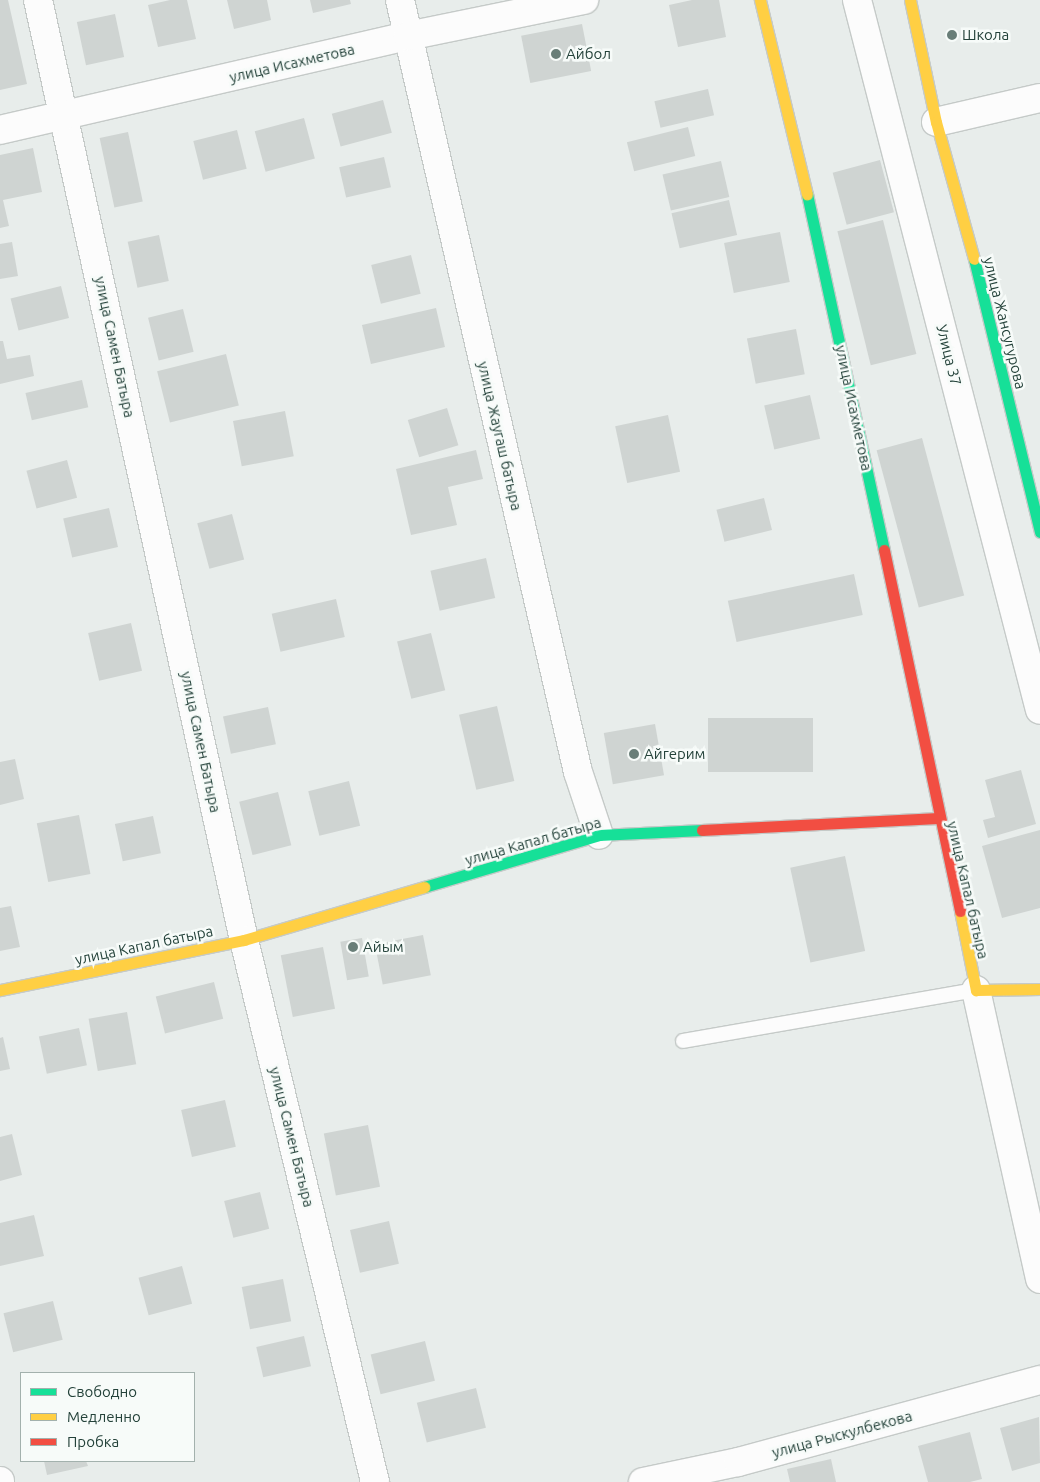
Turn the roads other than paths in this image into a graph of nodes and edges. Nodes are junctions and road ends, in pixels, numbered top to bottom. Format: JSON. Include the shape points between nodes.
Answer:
{"nodes":[{"id":1,"x":38,"y":0,"type":"edge"},
{"id":2,"x":400,"y":0,"type":"edge"},
{"id":3,"x":584,"y":0,"type":"edge"},
{"id":4,"x":760,"y":0,"type":"edge"},
{"id":5,"x":857,"y":0,"type":"edge"},
{"id":6,"x":910,"y":0,"type":"edge"},
{"id":7,"x":408,"y":36,"type":"junction"},
{"id":8,"x":1040,"y":98,"type":"edge"},
{"id":9,"x":64,"y":115,"type":"junction"},
{"id":10,"x":936,"y":122,"type":"junction"},
{"id":11,"x":0,"y":130,"type":"edge"},
{"id":12,"x":1040,"y":532,"type":"edge"},
{"id":13,"x":1040,"y":710,"type":"edge"},
{"id":14,"x":938,"y":818,"type":"junction"},
{"id":15,"x":599,"y":835,"type":"junction"},
{"id":16,"x":244,"y":940,"type":"junction"},
{"id":17,"x":1040,"y":989,"type":"edge"},
{"id":18,"x":0,"y":990,"type":"edge"},
{"id":19,"x":976,"y":990,"type":"junction"},
{"id":20,"x":683,"y":1041,"type":"dead end"},
{"id":21,"x":1040,"y":1279,"type":"edge"},
{"id":22,"x":1040,"y":1380,"type":"edge"},
{"id":23,"x":741,"y":1472,"type":"edge"},
{"id":24,"x":375,"y":1482,"type":"edge"},
{"id":25,"x":643,"y":1482,"type":"edge"}],
"edges":[{"from":1,"to":9,"type":"street","name":"улица Самен Батыра"},
{"from":2,"to":7,"type":"street"},
{"from":3,"to":7,"type":"street","name":"улица Исахметова"},
{"from":4,"to":14,"type":"street","name":"улица Исахметова","via":[[830,290]]},
{"from":5,"to":13,"type":"street","name":"Улица 37"},
{"from":6,"to":10,"type":"street","name":"улица Жансугурова"},
{"from":7,"to":9,"type":"street","name":"улица Исахметова"},
{"from":7,"to":15,"type":"street","name":"улица Жаугаш батыра","via":[[578,772]]},
{"from":8,"to":10,"type":"street"},
{"from":9,"to":11,"type":"street","name":"улица Исахметова"},
{"from":9,"to":16,"type":"street","name":"улица Самен Батыра"},
{"from":10,"to":12,"type":"street","name":"улица Жансугурова","via":[[977,271]]},
{"from":14,"to":15,"type":"street","name":"улица Капал батыра"},
{"from":14,"to":19,"type":"street","name":"улица Капал батыра"},
{"from":15,"to":16,"type":"street","name":"улица Капал батыра"},
{"from":16,"to":18,"type":"street","name":"улица Капал батыра"},
{"from":16,"to":24,"type":"street","name":"улица Самен Батыра"},
{"from":17,"to":19,"type":"street"},
{"from":19,"to":20,"type":"lane"},
{"from":19,"to":21,"type":"street"},
{"from":22,"to":23,"type":"street","name":"улица Рыскулбекова"},
{"from":23,"to":25,"type":"street","name":"улица Рыскулбекова"}]}
